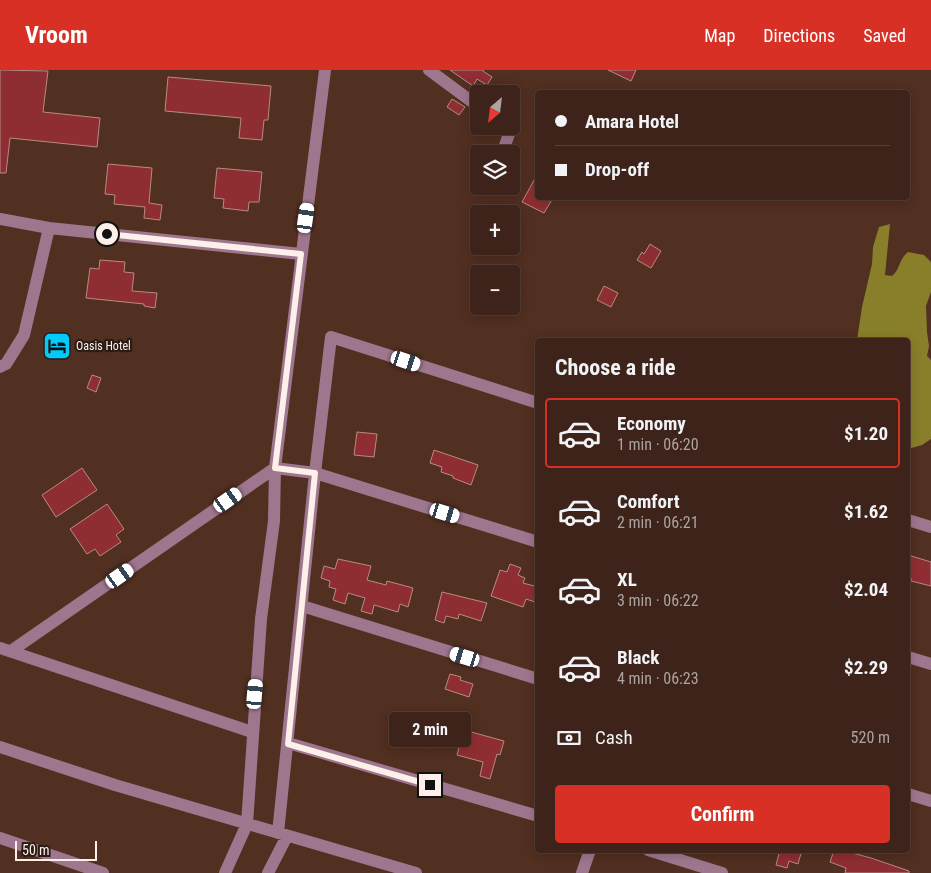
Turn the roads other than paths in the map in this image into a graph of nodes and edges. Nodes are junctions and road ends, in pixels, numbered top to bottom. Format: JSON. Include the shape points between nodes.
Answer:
{"nodes":[{"id":1,"x":325,"y":70,"type":"edge"},
{"id":2,"x":429,"y":70,"type":"edge"},
{"id":3,"x":470,"y":100,"type":"edge"},
{"id":4,"x":0,"y":219,"type":"edge"},
{"id":5,"x":49,"y":228,"type":"junction"},
{"id":6,"x":301,"y":254,"type":"junction"},
{"id":7,"x":0,"y":367,"type":"edge"},
{"id":8,"x":535,"y":402,"type":"edge"},
{"id":9,"x":275,"y":468,"type":"junction"},
{"id":10,"x":315,"y":473,"type":"junction"},
{"id":11,"x":910,"y":521,"type":"edge"},
{"id":12,"x":931,"y":527,"type":"edge"},
{"id":13,"x":535,"y":541,"type":"edge"},
{"id":14,"x":302,"y":606,"type":"junction"},
{"id":15,"x":6,"y":650,"type":"edge"},
{"id":16,"x":910,"y":658,"type":"edge"},
{"id":17,"x":931,"y":664,"type":"edge"},
{"id":18,"x":535,"y":678,"type":"edge"},
{"id":19,"x":252,"y":732,"type":"junction"},
{"id":20,"x":288,"y":744,"type":"junction"},
{"id":21,"x":0,"y":747,"type":"edge"},
{"id":22,"x":910,"y":795,"type":"edge"},
{"id":23,"x":931,"y":801,"type":"edge"},
{"id":24,"x":535,"y":815,"type":"edge"},
{"id":25,"x":247,"y":824,"type":"junction"},
{"id":26,"x":282,"y":834,"type":"junction"},
{"id":27,"x":0,"y":838,"type":"edge"},
{"id":28,"x":589,"y":853,"type":"edge"},
{"id":29,"x":658,"y":853,"type":"edge"},
{"id":30,"x":68,"y":867,"type":"edge"},
{"id":31,"x":102,"y":873,"type":"edge"},
{"id":32,"x":225,"y":873,"type":"edge"},
{"id":33,"x":268,"y":873,"type":"edge"},
{"id":34,"x":416,"y":873,"type":"edge"},
{"id":35,"x":582,"y":873,"type":"edge"},
{"id":36,"x":722,"y":873,"type":"edge"}],
"edges":[{"from":1,"to":6,"type":"street"},
{"from":2,"to":3,"type":"street"},
{"from":4,"to":5,"type":"street"},
{"from":5,"to":6,"type":"street"},
{"from":5,"to":7,"type":"street","via":[[24,335],[6,364]]},
{"from":6,"to":9,"type":"street"},
{"from":8,"to":10,"type":"street","via":[[331,337]]},
{"from":9,"to":10,"type":"street"},
{"from":9,"to":15,"type":"street"},
{"from":9,"to":19,"type":"street","via":[[274,521],[261,619]]},
{"from":10,"to":13,"type":"street"},
{"from":10,"to":14,"type":"street"},
{"from":11,"to":12,"type":"street"},
{"from":14,"to":18,"type":"street"},
{"from":14,"to":20,"type":"street"},
{"from":15,"to":19,"type":"street"},
{"from":16,"to":17,"type":"street"},
{"from":19,"to":25,"type":"street"},
{"from":20,"to":24,"type":"street"},
{"from":20,"to":26,"type":"street"},
{"from":21,"to":25,"type":"street"},
{"from":22,"to":23,"type":"street"},
{"from":25,"to":26,"type":"street"},
{"from":25,"to":32,"type":"street"},
{"from":26,"to":33,"type":"street"},
{"from":26,"to":34,"type":"street"},
{"from":27,"to":30,"type":"street"},
{"from":28,"to":35,"type":"street"},
{"from":29,"to":36,"type":"street"},
{"from":30,"to":31,"type":"street"}]}
